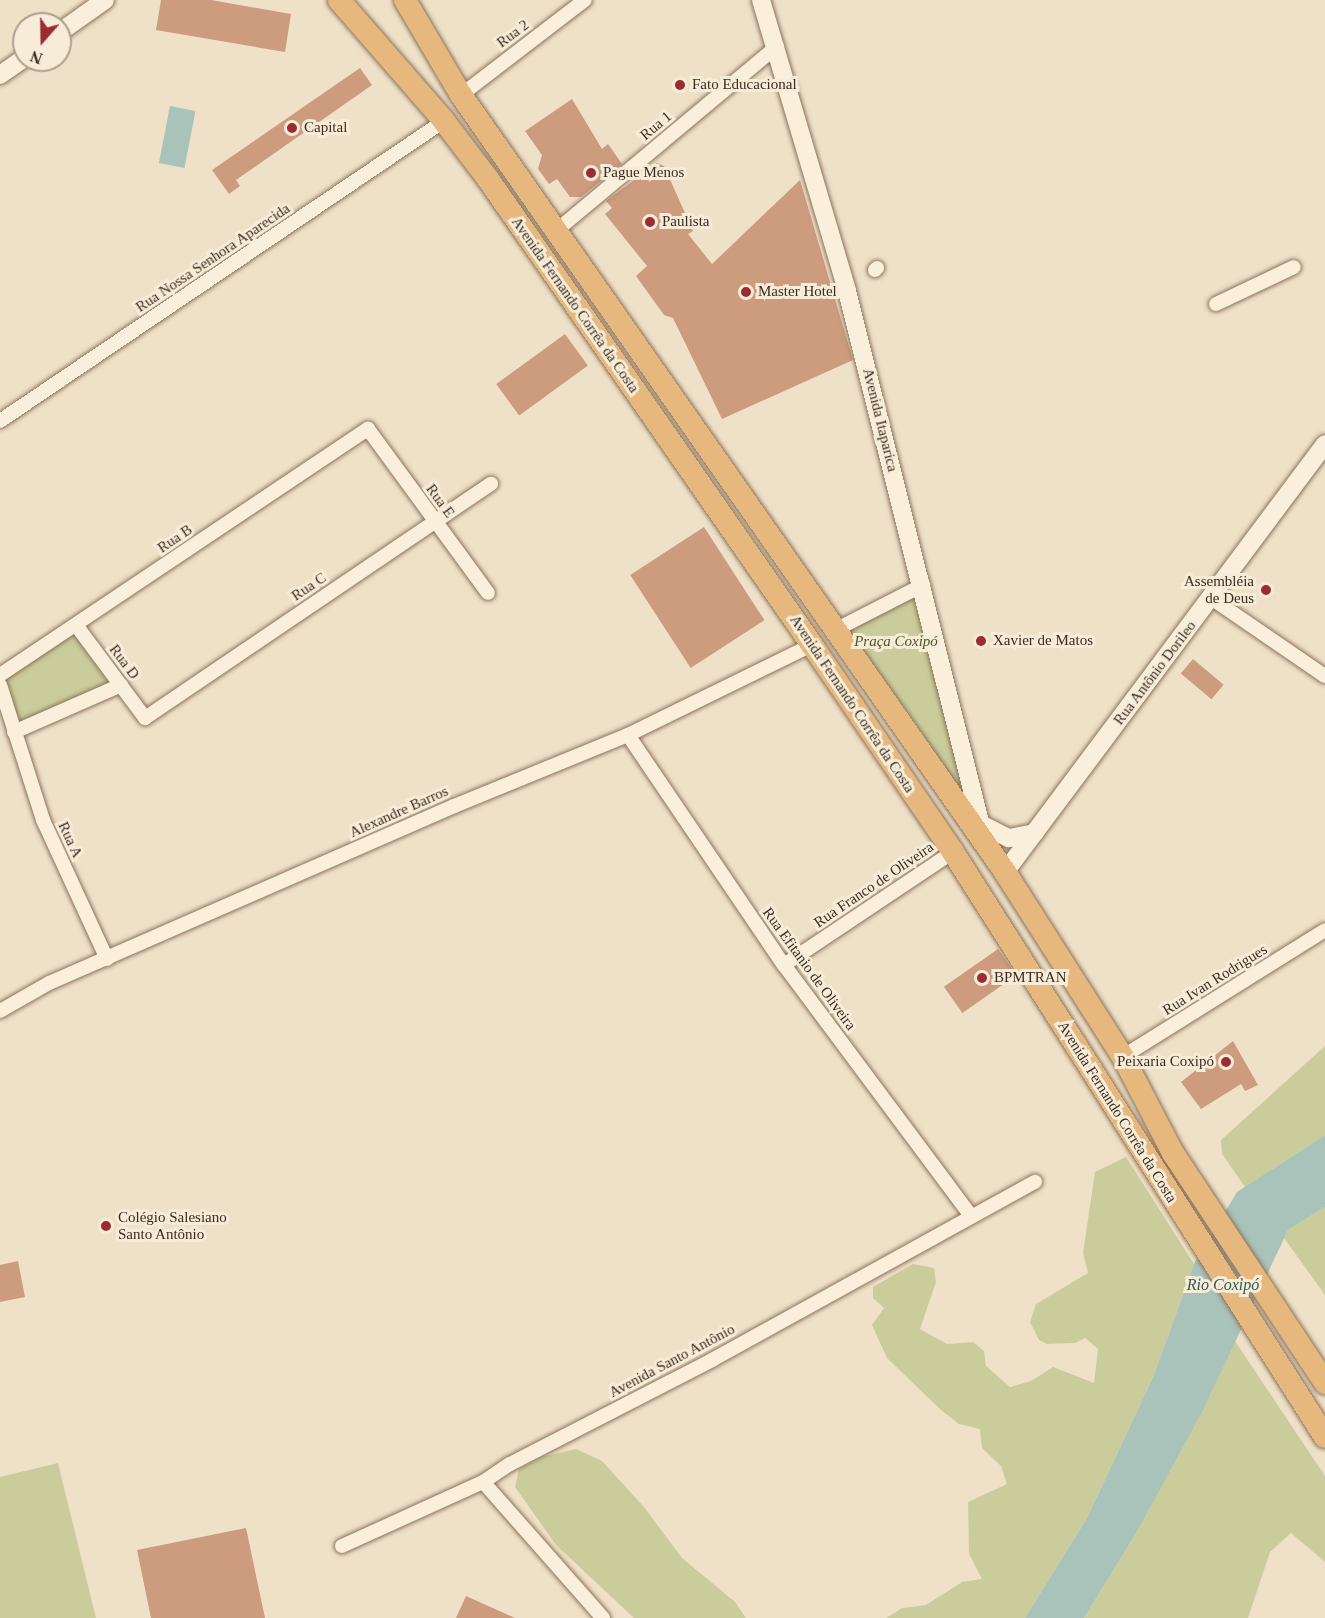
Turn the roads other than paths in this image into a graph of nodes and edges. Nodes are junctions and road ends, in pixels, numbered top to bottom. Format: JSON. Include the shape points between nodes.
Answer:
{"nodes":[{"id":1,"x":105,"y":0,"type":"edge"},
{"id":2,"x":339,"y":0,"type":"edge"},
{"id":3,"x":405,"y":0,"type":"edge"},
{"id":4,"x":585,"y":0,"type":"edge"},
{"id":5,"x":761,"y":0,"type":"edge"},
{"id":6,"x":72,"y":23,"type":"edge"},
{"id":7,"x":777,"y":46,"type":"junction"},
{"id":8,"x":461,"y":95,"type":"junction"},
{"id":9,"x":444,"y":121,"type":"junction"},
{"id":10,"x":556,"y":231,"type":"junction"},
{"id":11,"x":1294,"y":267,"type":"dead end"},
{"id":12,"x":1216,"y":304,"type":"dead end"},
{"id":13,"x":0,"y":421,"type":"edge"},
{"id":14,"x":368,"y":429,"type":"joint"},
{"id":15,"x":1325,"y":444,"type":"edge"},
{"id":16,"x":491,"y":484,"type":"dead end"},
{"id":17,"x":435,"y":522,"type":"junction"},
{"id":18,"x":923,"y":585,"type":"junction"},
{"id":19,"x":488,"y":593,"type":"dead end"},
{"id":20,"x":1211,"y":598,"type":"junction"},
{"id":21,"x":76,"y":626,"type":"junction"},
{"id":22,"x":835,"y":630,"type":"junction"},
{"id":23,"x":812,"y":645,"type":"junction"},
{"id":24,"x":0,"y":675,"type":"edge"},
{"id":25,"x":1325,"y":676,"type":"edge"},
{"id":26,"x":121,"y":685,"type":"junction"},
{"id":27,"x":0,"y":686,"type":"edge"},
{"id":28,"x":145,"y":718,"type":"joint"},
{"id":29,"x":14,"y":732,"type":"junction"},
{"id":30,"x":628,"y":735,"type":"junction"},
{"id":31,"x":977,"y":828,"type":"junction"},
{"id":32,"x":1035,"y":833,"type":"junction"},
{"id":33,"x":953,"y":852,"type":"junction"},
{"id":34,"x":1005,"y":872,"type":"junction"},
{"id":35,"x":1325,"y":930,"type":"edge"},
{"id":36,"x":107,"y":959,"type":"junction"},
{"id":37,"x":784,"y":965,"type":"junction"},
{"id":38,"x":0,"y":1011,"type":"edge"},
{"id":39,"x":1122,"y":1057,"type":"junction"},
{"id":40,"x":1035,"y":1182,"type":"dead end"},
{"id":41,"x":971,"y":1216,"type":"junction"},
{"id":42,"x":1322,"y":1379,"type":"edge"},
{"id":43,"x":1325,"y":1437,"type":"edge"},
{"id":44,"x":483,"y":1482,"type":"junction"},
{"id":45,"x":342,"y":1546,"type":"dead end"},
{"id":46,"x":603,"y":1618,"type":"edge"}],
"edges":[{"from":1,"to":6,"type":"street"},
{"from":2,"to":9,"type":"highway","name":"Avenida Fernando Corrêa da Costa"},
{"from":3,"to":8,"type":"highway","name":"Avenida Fernando Corrêa da Costa"},
{"from":4,"to":8,"type":"street","name":"Rua 2"},
{"from":5,"to":7,"type":"street","name":"Avenida Itaparica"},
{"from":7,"to":10,"type":"street","name":"Rua 1"},
{"from":7,"to":18,"type":"street","name":"Avenida Itaparica","via":[[847,291]]},
{"from":8,"to":10,"type":"highway","name":"Avenida Fernando Corrêa da Costa"},
{"from":9,"to":13,"type":"street","name":"Rua Nossa Senhora Aparecida"},
{"from":9,"to":23,"type":"highway","name":"Avenida Fernando Corrêa da Costa"},
{"from":10,"to":22,"type":"highway","name":"Avenida Fernando Corrêa da Costa"},
{"from":11,"to":12,"type":"street"},
{"from":14,"to":17,"type":"street","name":"Rua E"},
{"from":14,"to":21,"type":"street","name":"Rua B"},
{"from":15,"to":20,"type":"street","name":"Rua Antônio Dorileo"},
{"from":16,"to":17,"type":"street","name":"Rua C"},
{"from":17,"to":19,"type":"street","name":"Rua E"},
{"from":17,"to":28,"type":"street","name":"Rua C"},
{"from":18,"to":22,"type":"street"},
{"from":18,"to":31,"type":"street","name":"Avenida Itaparica"},
{"from":20,"to":25,"type":"street"},
{"from":20,"to":32,"type":"street","name":"Rua Antônio Dorileo"},
{"from":21,"to":24,"type":"street","name":"Rua B"},
{"from":21,"to":26,"type":"street","name":"Rua D"},
{"from":22,"to":31,"type":"highway","name":"Avenida Fernando Corrêa da Costa"},
{"from":23,"to":30,"type":"street","name":"Alexandre Barros"},
{"from":23,"to":33,"type":"highway","name":"Avenida Fernando Corrêa da Costa"},
{"from":26,"to":28,"type":"street","name":"Rua D"},
{"from":26,"to":29,"type":"street"},
{"from":27,"to":29,"type":"street","name":"Rua A"},
{"from":29,"to":36,"type":"street","name":"Rua A","via":[[43,820]]},
{"from":30,"to":36,"type":"street","name":"Alexandre Barros","via":[[454,806]]},
{"from":30,"to":37,"type":"street","name":"Rua Efitanio de Oliveira"},
{"from":31,"to":32,"type":"street","via":[[1009,838]]},
{"from":31,"to":34,"type":"highway","name":"Avenida Fernando Corrêa da Costa"},
{"from":32,"to":34,"type":"street","name":"Rua Antônio Dorileo"},
{"from":33,"to":37,"type":"street","name":"Rua Franco de Oliveira"},
{"from":33,"to":43,"type":"highway","name":"Avenida Fernando Corrêa da Costa"},
{"from":34,"to":39,"type":"highway","name":"Avenida Fernando Corrêa da Costa"},
{"from":35,"to":39,"type":"street","name":"Rua Ivan Rodrigues"},
{"from":36,"to":38,"type":"street","name":"Alexandre Barros","via":[[49,983]]},
{"from":37,"to":41,"type":"street","name":"Rua Efitanio de Oliveira"},
{"from":39,"to":42,"type":"highway","name":"Avenida Fernando Corrêa da Costa","via":[[1173,1153]]},
{"from":40,"to":41,"type":"street","name":"Avenida Santo Antônio"},
{"from":41,"to":44,"type":"street","name":"Avenida Santo Antônio"},
{"from":44,"to":45,"type":"street","name":"Avenida Santo Antônio"},
{"from":44,"to":46,"type":"street"}]}
